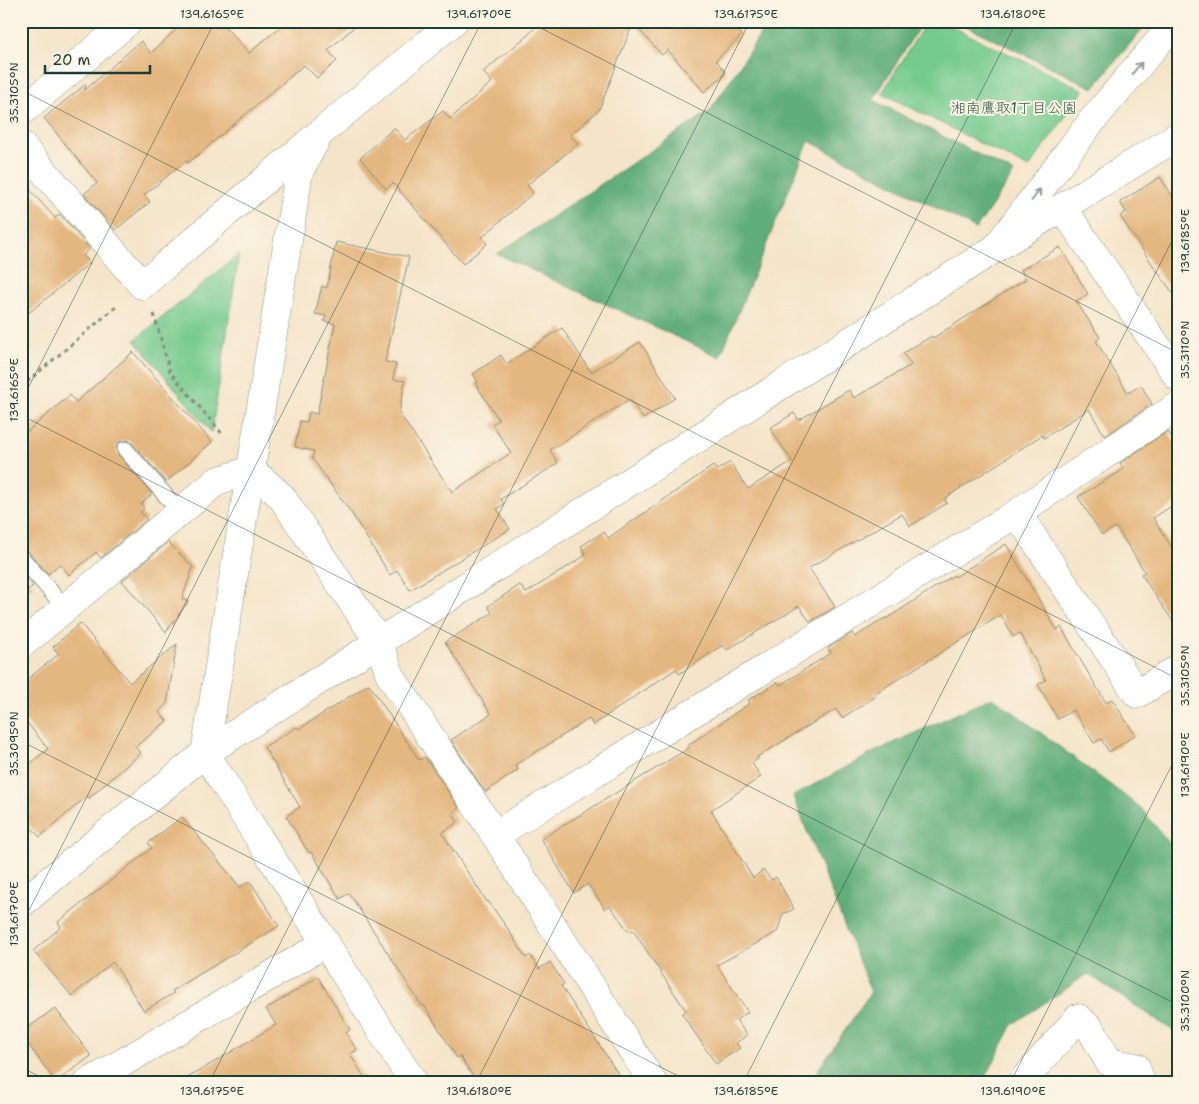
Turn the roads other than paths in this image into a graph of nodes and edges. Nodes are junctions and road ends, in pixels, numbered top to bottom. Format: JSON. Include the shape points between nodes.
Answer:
{"nodes":[{"id":1,"x":129,"y":21,"type":"edge"},
{"id":2,"x":454,"y":21,"type":"edge"},
{"id":3,"x":1176,"y":21,"type":"edge"},
{"id":4,"x":21,"y":112,"type":"edge"},
{"id":5,"x":319,"y":134,"type":"junction"},
{"id":6,"x":1178,"y":136,"type":"edge"},
{"id":7,"x":21,"y":145,"type":"edge"},
{"id":8,"x":1062,"y":207,"type":"junction"},
{"id":9,"x":996,"y":248,"type":"junction"},
{"id":10,"x":1178,"y":377,"type":"edge"},
{"id":11,"x":1178,"y":406,"type":"edge"},
{"id":12,"x":125,"y":449,"type":"dead end"},
{"id":13,"x":251,"y":470,"type":"junction"},
{"id":14,"x":180,"y":512,"type":"junction"},
{"id":15,"x":1018,"y":513,"type":"junction"},
{"id":16,"x":21,"y":557,"type":"edge"},
{"id":17,"x":65,"y":608,"type":"junction"},
{"id":18,"x":379,"y":642,"type":"junction"},
{"id":19,"x":21,"y":645,"type":"edge"},
{"id":20,"x":1178,"y":668,"type":"edge"},
{"id":21,"x":205,"y":753,"type":"junction"},
{"id":22,"x":495,"y":836,"type":"junction"},
{"id":23,"x":21,"y":904,"type":"edge"},
{"id":24,"x":326,"y":943,"type":"junction"},
{"id":25,"x":88,"y":1083,"type":"edge"},
{"id":26,"x":414,"y":1083,"type":"edge"},
{"id":27,"x":654,"y":1083,"type":"edge"},
{"id":28,"x":1021,"y":1083,"type":"edge"},
{"id":29,"x":1141,"y":1083,"type":"edge"}],
"edges":[{"from":1,"to":4,"type":"street"},
{"from":2,"to":5,"type":"street"},
{"from":9,"to":3,"type":"street","one_way":true,"via":[[1091,122]]},
{"from":5,"to":7,"type":"street","via":[[142,285]]},
{"from":5,"to":13,"type":"street","via":[[299,172]]},
{"from":6,"to":8,"type":"street"},
{"from":8,"to":9,"type":"street"},
{"from":8,"to":10,"type":"street"},
{"from":9,"to":18,"type":"street"},
{"from":11,"to":15,"type":"street"},
{"from":12,"to":14,"type":"lane"},
{"from":13,"to":14,"type":"street","via":[[217,481]]},
{"from":13,"to":18,"type":"street","via":[[281,496]]},
{"from":13,"to":21,"type":"street"},
{"from":14,"to":17,"type":"street"},
{"from":15,"to":20,"type":"street","via":[[1137,694]]},
{"from":15,"to":22,"type":"street"},
{"from":16,"to":17,"type":"lane"},
{"from":17,"to":19,"type":"street"},
{"from":18,"to":21,"type":"street"},
{"from":18,"to":22,"type":"street","via":[[390,675]]},
{"from":21,"to":23,"type":"street"},
{"from":21,"to":24,"type":"street"},
{"from":22,"to":27,"type":"street"},
{"from":24,"to":25,"type":"street"},
{"from":24,"to":26,"type":"street"},
{"from":28,"to":29,"type":"street","via":[[1078,1018],[1090,1028],[1109,1062],[1136,1066]]}]}
